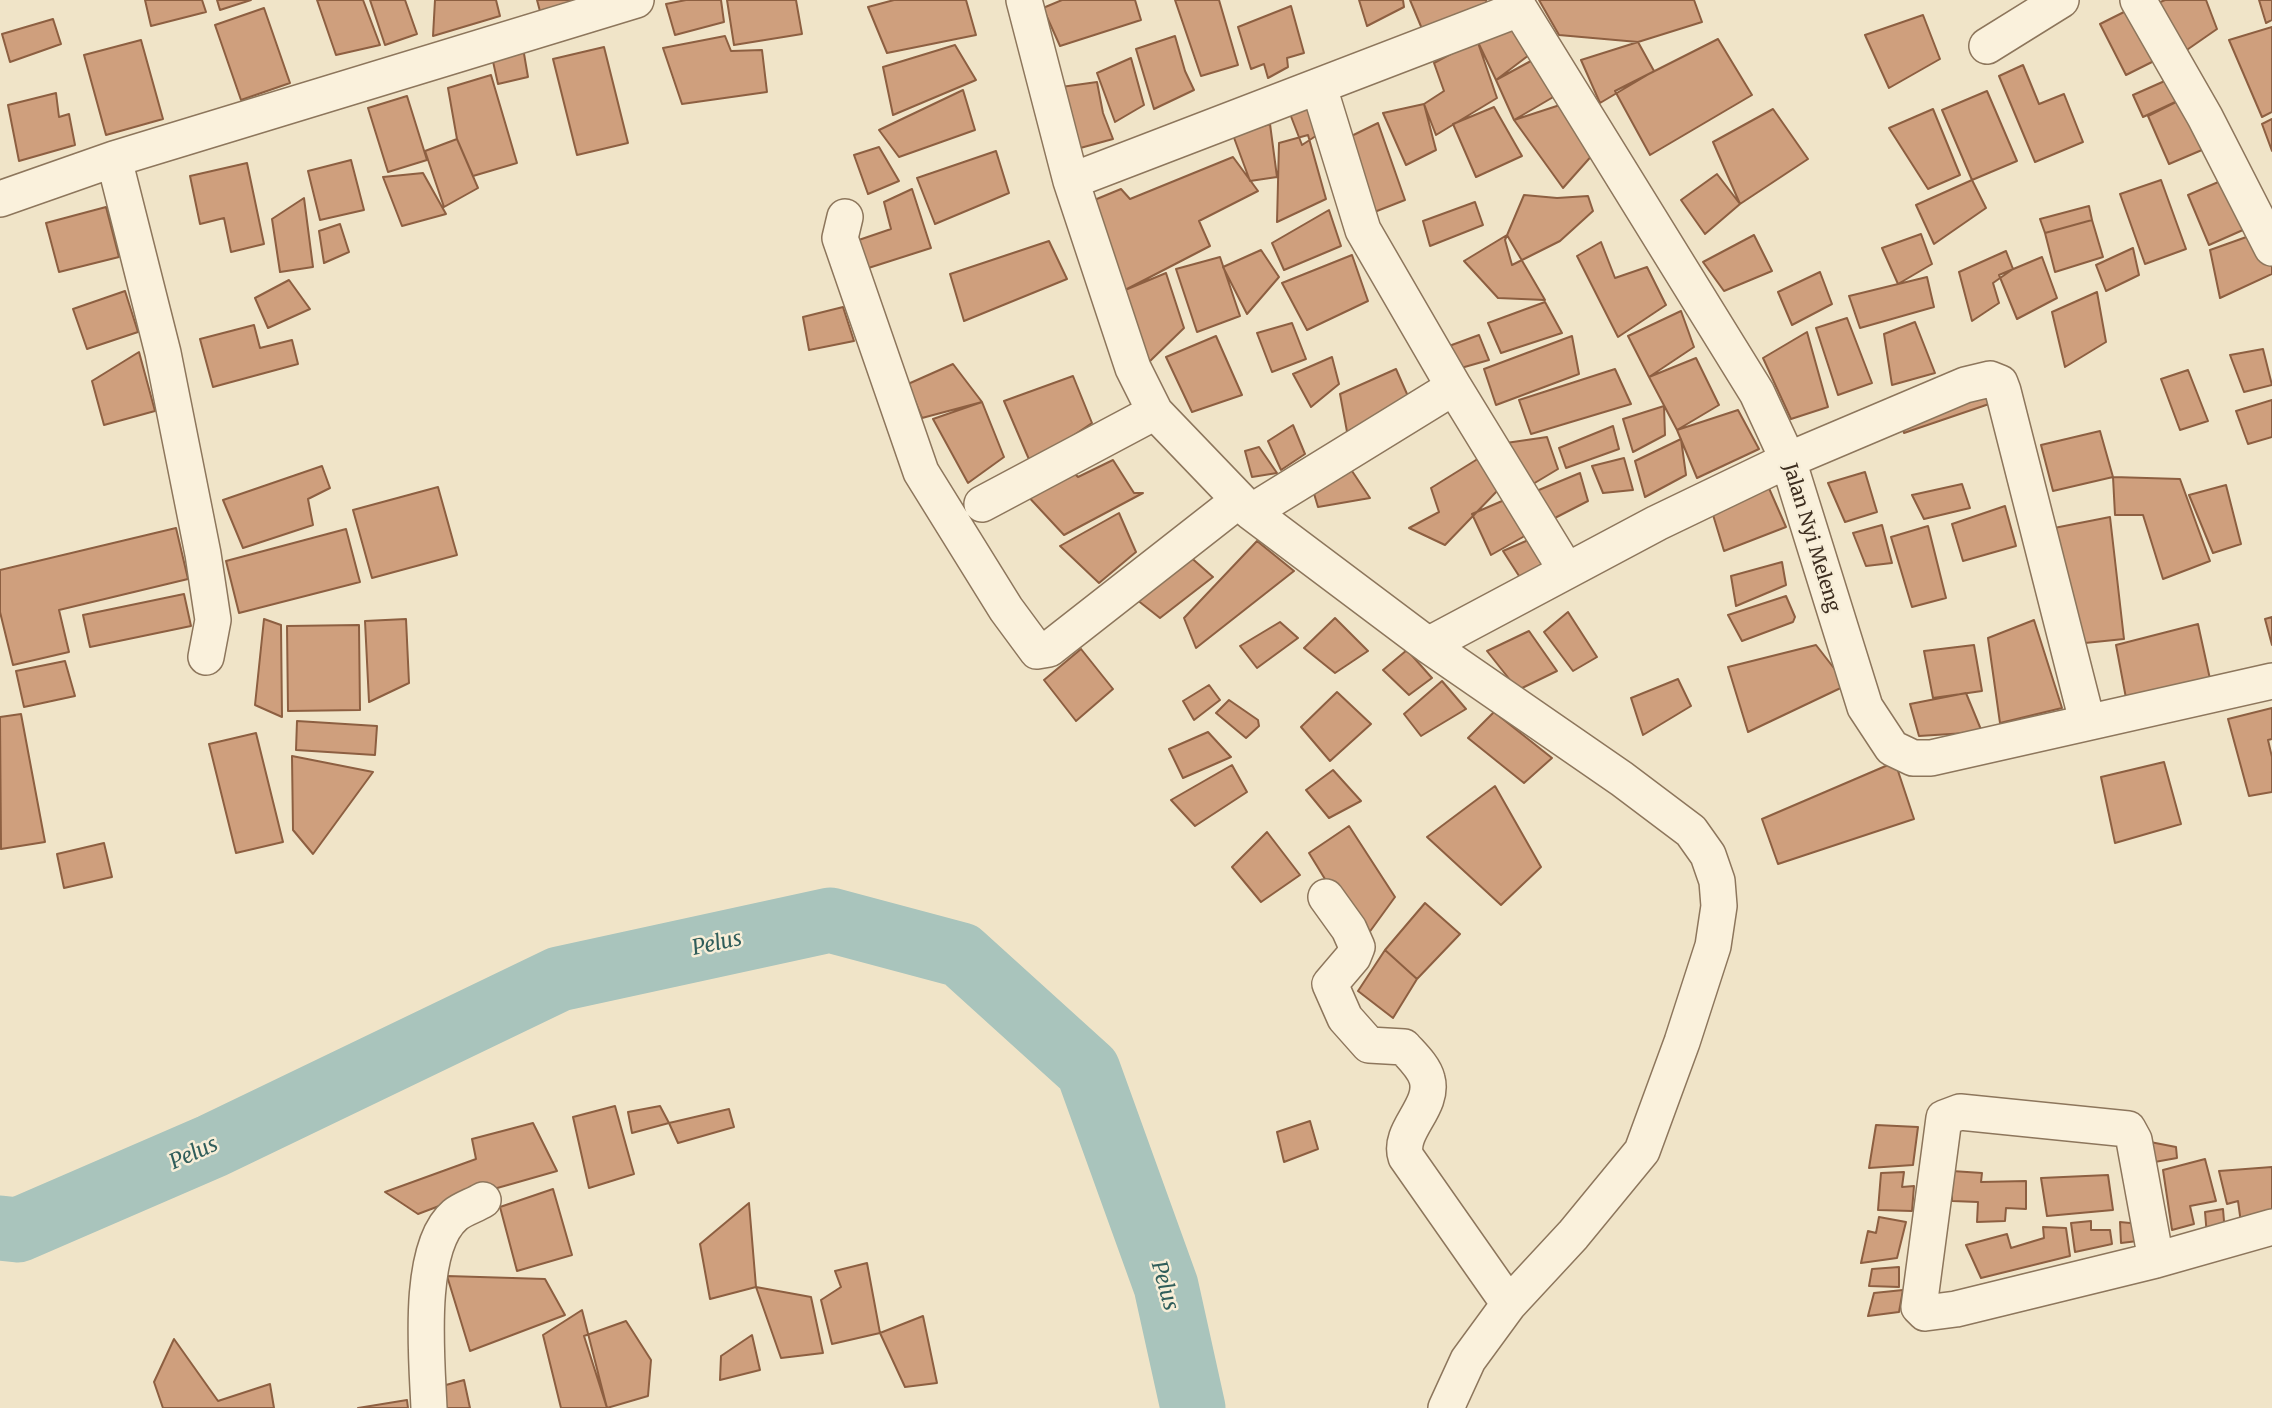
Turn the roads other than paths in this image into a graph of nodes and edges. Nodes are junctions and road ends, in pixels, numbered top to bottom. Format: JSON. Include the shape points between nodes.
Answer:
{"nodes":[{"id":1,"x":636,"y":0,"type":"edge"},
{"id":2,"x":1024,"y":0,"type":"edge"},
{"id":3,"x":2062,"y":0,"type":"edge"},
{"id":4,"x":2138,"y":0,"type":"edge"},
{"id":5,"x":1516,"y":5,"type":"edge"},
{"id":6,"x":1987,"y":46,"type":"dead end"},
{"id":7,"x":1319,"y":87,"type":"junction"},
{"id":8,"x":114,"y":159,"type":"junction"},
{"id":9,"x":1087,"y":175,"type":"junction"},
{"id":10,"x":1,"y":194,"type":"edge"},
{"id":11,"x":845,"y":217,"type":"dead end"},
{"id":12,"x":2272,"y":248,"type":"edge"},
{"id":13,"x":1454,"y":387,"type":"junction"},
{"id":14,"x":1155,"y":412,"type":"junction"},
{"id":15,"x":1788,"y":460,"type":"junction"},
{"id":16,"x":1261,"y":502,"type":"junction"},
{"id":17,"x":982,"y":504,"type":"dead end"},
{"id":18,"x":1566,"y":570,"type":"junction"},
{"id":19,"x":1455,"y":631,"type":"junction"},
{"id":20,"x":206,"y":657,"type":"dead end"},
{"id":21,"x":2272,"y":681,"type":"edge"},
{"id":22,"x":2087,"y":721,"type":"junction"},
{"id":23,"x":1326,"y":897,"type":"dead end"},
{"id":24,"x":484,"y":1200,"type":"dead end"},
{"id":25,"x":2272,"y":1227,"type":"edge"},
{"id":26,"x":2156,"y":1260,"type":"junction"},
{"id":27,"x":1509,"y":1304,"type":"junction"},
{"id":28,"x":429,"y":1408,"type":"edge"},
{"id":29,"x":1446,"y":1408,"type":"edge"}],
"edges":[{"from":1,"to":8,"type":"street"},
{"from":2,"to":9,"type":"street"},
{"from":3,"to":6,"type":"street"},
{"from":4,"to":12,"type":"street"},
{"from":5,"to":7,"type":"street"},
{"from":5,"to":15,"type":"street","name":"Jalan Nyi Meleng","via":[[1726,338]]},
{"from":7,"to":9,"type":"street"},
{"from":7,"to":13,"type":"street","via":[[1363,230]]},
{"from":8,"to":10,"type":"street"},
{"from":8,"to":20,"type":"street","via":[[163,353],[203,554],[213,620]]},
{"from":9,"to":14,"type":"street","via":[[1133,368]]},
{"from":11,"to":16,"type":"street","via":[[840,238],[920,472],[1037,651],[1049,649]]},
{"from":13,"to":16,"type":"street"},
{"from":13,"to":18,"type":"street"},
{"from":14,"to":16,"type":"street"},
{"from":14,"to":17,"type":"street"},
{"from":15,"to":18,"type":"street"},
{"from":15,"to":22,"type":"street","name":"Jalan Nyi Meleng","via":[[1865,708],[1892,748],[1913,758],[1931,758]]},
{"from":15,"to":22,"type":"street","via":[[1965,385],[1990,379],[2000,383]]},
{"from":16,"to":19,"type":"street"},
{"from":18,"to":19,"type":"street"},
{"from":19,"to":27,"type":"street","via":[[1622,779],[1691,831],[1709,855],[1717,881],[1719,906],[1713,946],[1642,1151]]},
{"from":21,"to":22,"type":"street","name":"Jalan Nyi Meleng"},
{"from":23,"to":27,"type":"street","via":[[1357,947],[1330,984],[1345,1018],[1369,1045],[1404,1047],[1427,1078],[1427,1100],[1407,1140],[1406,1157]]},
{"from":24,"to":28,"type":"street","via":[[454,1215],[430,1260]]},
{"from":25,"to":26,"type":"street"},
{"from":26,"to":26,"type":"street","via":[[1924,1313],[1919,1307],[1944,1118],[1960,1112],[2129,1129]]},
{"from":27,"to":29,"type":"street","via":[[1468,1360]]}]}
